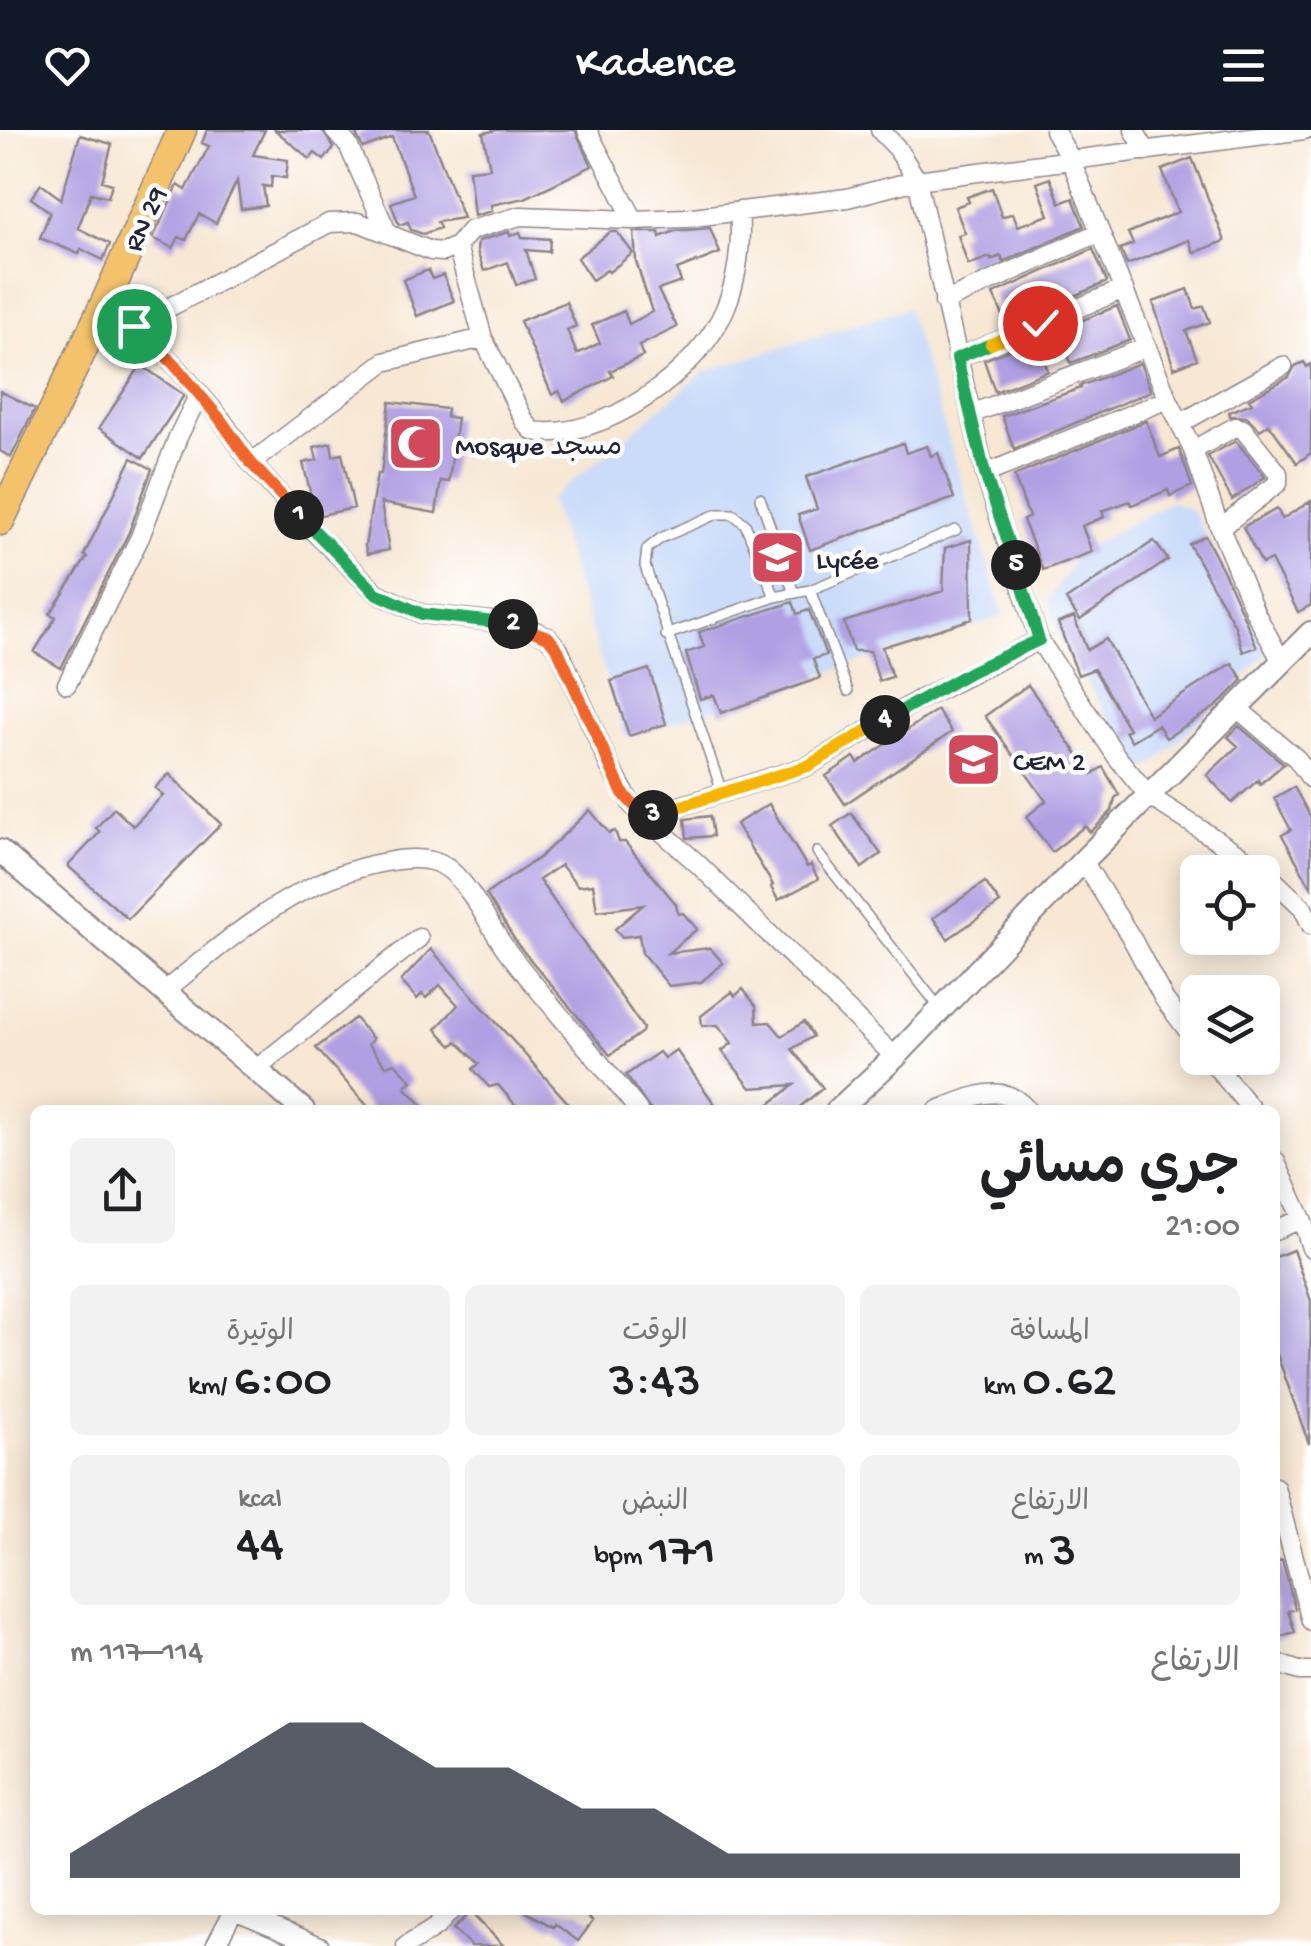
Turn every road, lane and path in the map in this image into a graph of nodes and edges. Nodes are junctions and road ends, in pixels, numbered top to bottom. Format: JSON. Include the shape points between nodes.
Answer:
{"nodes":[{"id":1,"x":182,"y":130,"type":"edge"},
{"id":2,"x":334,"y":130,"type":"edge"},
{"id":3,"x":586,"y":130,"type":"edge"},
{"id":4,"x":880,"y":130,"type":"edge"},
{"id":5,"x":1054,"y":130,"type":"edge"},
{"id":6,"x":1134,"y":130,"type":"edge"},
{"id":7,"x":1304,"y":130,"type":"edge"},
{"id":8,"x":1233,"y":134,"type":"edge"},
{"id":9,"x":1146,"y":151,"type":"junction"},
{"id":10,"x":1070,"y":158,"type":"junction"},
{"id":11,"x":917,"y":180,"type":"junction"},
{"id":12,"x":739,"y":211,"type":"junction"},
{"id":13,"x":634,"y":220,"type":"junction"},
{"id":14,"x":1100,"y":232,"type":"junction"},
{"id":15,"x":388,"y":234,"type":"junction"},
{"id":16,"x":456,"y":246,"type":"junction"},
{"id":17,"x":1124,"y":289,"type":"junction"},
{"id":18,"x":944,"y":302,"type":"junction"},
{"id":19,"x":106,"y":303,"type":"junction"},
{"id":20,"x":134,"y":326,"type":"junction"},
{"id":21,"x":483,"y":338,"type":"junction"},
{"id":22,"x":1148,"y":347,"type":"junction"},
{"id":23,"x":957,"y":358,"type":"junction"},
{"id":24,"x":1282,"y":366,"type":"dead end"},
{"id":25,"x":199,"y":394,"type":"junction"},
{"id":26,"x":1168,"y":399,"type":"junction"},
{"id":27,"x":970,"y":414,"type":"junction"},
{"id":28,"x":1181,"y":423,"type":"junction"},
{"id":29,"x":1193,"y":450,"type":"junction"},
{"id":30,"x":251,"y":463,"type":"junction"},
{"id":31,"x":985,"y":474,"type":"junction"},
{"id":32,"x":760,"y":498,"type":"dead end"},
{"id":33,"x":0,"y":521,"type":"edge"},
{"id":34,"x":1220,"y":528,"type":"junction"},
{"id":35,"x":956,"y":530,"type":"dead end"},
{"id":36,"x":810,"y":590,"type":"junction"},
{"id":37,"x":794,"y":592,"type":"junction"},
{"id":38,"x":775,"y":597,"type":"junction"},
{"id":39,"x":1311,"y":633,"type":"edge"},
{"id":40,"x":666,"y":634,"type":"junction"},
{"id":41,"x":1039,"y":640,"type":"junction"},
{"id":42,"x":1282,"y":662,"type":"junction"},
{"id":43,"x":67,"y":684,"type":"dead end"},
{"id":44,"x":848,"y":691,"type":"dead end"},
{"id":45,"x":1237,"y":708,"type":"junction"},
{"id":46,"x":1311,"y":779,"type":"edge"},
{"id":47,"x":724,"y":795,"type":"junction"},
{"id":48,"x":1149,"y":796,"type":"junction"},
{"id":49,"x":645,"y":818,"type":"junction"},
{"id":50,"x":0,"y":851,"type":"edge"},
{"id":51,"x":817,"y":852,"type":"dead end"},
{"id":52,"x":1083,"y":862,"type":"junction"},
{"id":53,"x":1311,"y":925,"type":"edge"},
{"id":54,"x":419,"y":938,"type":"dead end"},
{"id":55,"x":166,"y":990,"type":"junction"},
{"id":56,"x":941,"y":1010,"type":"junction"},
{"id":57,"x":1180,"y":1021,"type":"edge"},
{"id":58,"x":895,"y":1057,"type":"junction"},
{"id":59,"x":255,"y":1070,"type":"junction"},
{"id":60,"x":1223,"y":1075,"type":"edge"},
{"id":61,"x":298,"y":1105,"type":"edge"},
{"id":62,"x":634,"y":1105,"type":"edge"},
{"id":63,"x":843,"y":1105,"type":"edge"},
{"id":64,"x":952,"y":1105,"type":"edge"},
{"id":65,"x":1023,"y":1105,"type":"edge"},
{"id":66,"x":1248,"y":1105,"type":"edge"},
{"id":67,"x":1280,"y":1171,"type":"edge"},
{"id":68,"x":1302,"y":1219,"type":"junction"},
{"id":69,"x":1280,"y":1228,"type":"edge"},
{"id":70,"x":1311,"y":1248,"type":"edge"},
{"id":71,"x":1280,"y":1505,"type":"edge"},
{"id":72,"x":1310,"y":1612,"type":"edge"},
{"id":73,"x":1280,"y":1665,"type":"edge"},
{"id":74,"x":1311,"y":1671,"type":"edge"},
{"id":75,"x":231,"y":1915,"type":"edge"},
{"id":76,"x":246,"y":1915,"type":"edge"},
{"id":77,"x":447,"y":1915,"type":"edge"},
{"id":78,"x":215,"y":1946,"type":"edge"},
{"id":79,"x":320,"y":1946,"type":"edge"},
{"id":80,"x":406,"y":1946,"type":"edge"}],
"edges":[{"from":1,"to":19,"type":"main road","name":"RN 29","number":"RN 29"},
{"from":2,"to":15,"type":"street","via":[[348,145]]},
{"from":3,"to":13,"type":"street"},
{"from":4,"to":11,"type":"street"},
{"from":5,"to":10,"type":"street"},
{"from":6,"to":9,"type":"street"},
{"from":7,"to":8,"type":"street"},
{"from":8,"to":9,"type":"street"},
{"from":9,"to":10,"type":"street"},
{"from":10,"to":11,"type":"street"},
{"from":10,"to":14,"type":"street"},
{"from":11,"to":12,"type":"street","via":[[847,198]]},
{"from":11,"to":18,"type":"street"},
{"from":12,"to":13,"type":"street"},
{"from":12,"to":21,"type":"street","via":[[742,241],[725,309],[685,366],[625,410],[559,432],[533,431]]},
{"from":13,"to":16,"type":"street","via":[[520,216],[470,230]]},
{"from":14,"to":17,"type":"street"},
{"from":14,"to":18,"type":"street"},
{"from":15,"to":16,"type":"street","via":[[431,251]]},
{"from":15,"to":20,"type":"street","via":[[358,222],[329,223]]},
{"from":16,"to":21,"type":"street"},
{"from":17,"to":22,"type":"street"},
{"from":17,"to":23,"type":"street"},
{"from":18,"to":23,"type":"street"},
{"from":19,"to":20,"type":"street"},
{"from":19,"to":33,"type":"main road","name":"RN 29","number":"RN 29"},
{"from":20,"to":25,"type":"street"},
{"from":21,"to":30,"type":"street","via":[[384,362]]},
{"from":22,"to":26,"type":"street"},
{"from":22,"to":27,"type":"street"},
{"from":23,"to":27,"type":"street"},
{"from":24,"to":28,"type":"street"},
{"from":25,"to":30,"type":"street"},
{"from":25,"to":43,"type":"street","via":[[140,537]]},
{"from":26,"to":28,"type":"street"},
{"from":26,"to":31,"type":"street"},
{"from":27,"to":31,"type":"street"},
{"from":28,"to":29,"type":"street"},
{"from":29,"to":34,"type":"street"},
{"from":29,"to":34,"type":"street","via":[[1235,427],[1244,429],[1278,473],[1278,483]]},
{"from":30,"to":49,"type":"street","via":[[376,593],[422,614],[508,623],[548,637],[622,792]]},
{"from":31,"to":41,"type":"street"},
{"from":32,"to":37,"type":"lane"},
{"from":34,"to":42,"type":"street"},
{"from":35,"to":36,"type":"lane"},
{"from":36,"to":37,"type":"lane"},
{"from":36,"to":44,"type":"lane"},
{"from":37,"to":38,"type":"lane"},
{"from":38,"to":40,"type":"lane"},
{"from":38,"to":40,"type":"lane","via":[[745,524],[718,514],[647,548],[645,566]]},
{"from":39,"to":42,"type":"street"},
{"from":40,"to":47,"type":"lane"},
{"from":41,"to":47,"type":"street","via":[[917,700],[808,766]]},
{"from":41,"to":48,"type":"street"},
{"from":42,"to":45,"type":"street"},
{"from":45,"to":46,"type":"street"},
{"from":45,"to":48,"type":"street"},
{"from":47,"to":49,"type":"street"},
{"from":48,"to":52,"type":"street"},
{"from":48,"to":53,"type":"street","via":[[1263,870],[1303,908]]},
{"from":49,"to":58,"type":"street"},
{"from":50,"to":55,"type":"street"},
{"from":51,"to":56,"type":"lane"},
{"from":52,"to":56,"type":"street"},
{"from":52,"to":57,"type":"street"},
{"from":54,"to":59,"type":"street"},
{"from":55,"to":59,"type":"street"},
{"from":55,"to":62,"type":"street","via":[[244,926],[296,894],[352,868],[426,860],[451,870]]},
{"from":56,"to":58,"type":"street"},
{"from":58,"to":63,"type":"street"},
{"from":59,"to":61,"type":"street"},
{"from":60,"to":66,"type":"street"},
{"from":64,"to":65,"type":"street","via":[[1000,1092]]},
{"from":67,"to":68,"type":"street"},
{"from":68,"to":69,"type":"street"},
{"from":68,"to":70,"type":"street"},
{"from":71,"to":72,"type":"street"},
{"from":73,"to":74,"type":"street"},
{"from":75,"to":78,"type":"street"},
{"from":76,"to":79,"type":"street"},
{"from":77,"to":80,"type":"street"}]}
